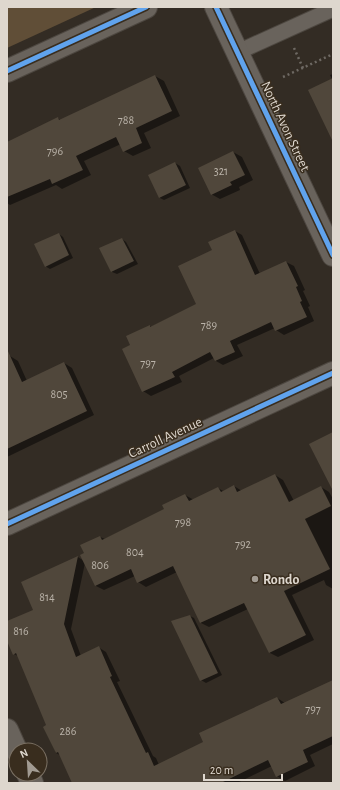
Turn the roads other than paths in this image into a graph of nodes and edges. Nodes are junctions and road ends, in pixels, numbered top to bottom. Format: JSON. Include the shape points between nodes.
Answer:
{"nodes":[{"id":1,"x":146,"y":7,"type":"edge"},
{"id":2,"x":216,"y":7,"type":"edge"},
{"id":3,"x":333,"y":9,"type":"edge"},
{"id":4,"x":238,"y":52,"type":"junction"},
{"id":5,"x":7,"y":71,"type":"edge"},
{"id":6,"x":333,"y":255,"type":"edge"},
{"id":7,"x":333,"y":373,"type":"edge"},
{"id":8,"x":7,"y":524,"type":"edge"},
{"id":9,"x":7,"y":730,"type":"edge"},
{"id":10,"x":12,"y":742,"type":"edge"}],
"edges":[{"from":1,"to":5,"type":"street"},
{"from":2,"to":4,"type":"street","name":"North Avon Street"},
{"from":3,"to":4,"type":"lane"},
{"from":4,"to":6,"type":"street","name":"North Avon Street"},
{"from":7,"to":8,"type":"street","name":"Carroll Avenue"},
{"from":9,"to":10,"type":"street"}]}
